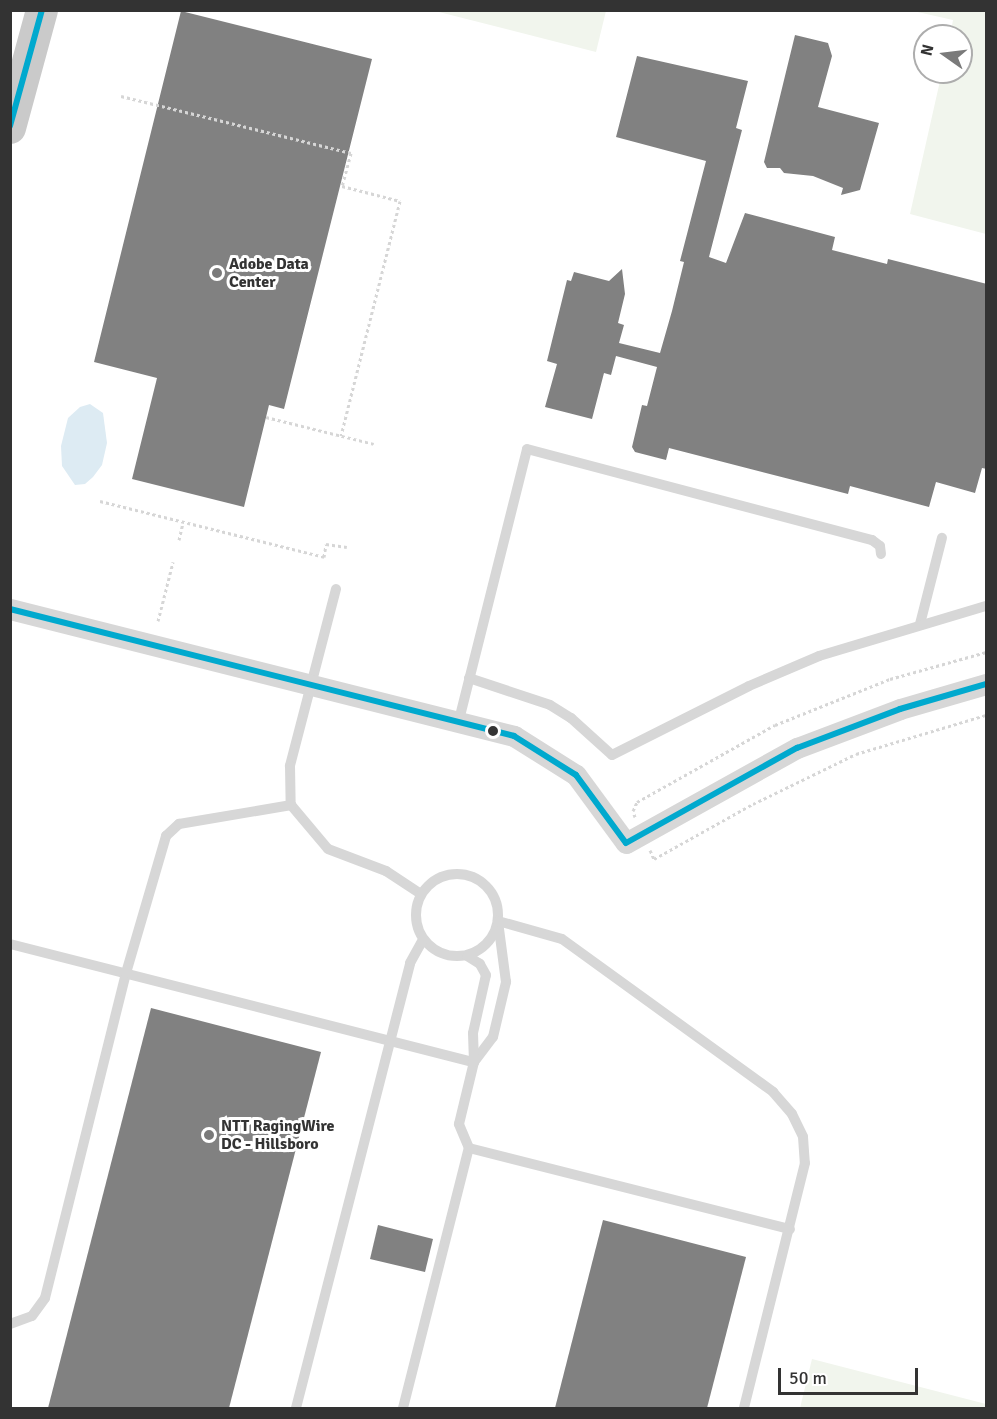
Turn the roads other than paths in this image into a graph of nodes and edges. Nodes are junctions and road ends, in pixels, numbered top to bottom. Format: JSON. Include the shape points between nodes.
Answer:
{"nodes":[{"id":1,"x":42,"y":10,"type":"edge"},
{"id":2,"x":10,"y":128,"type":"edge"},
{"id":3,"x":942,"y":538,"type":"dead end"},
{"id":4,"x":880,"y":554,"type":"dead end"},
{"id":5,"x":336,"y":589,"type":"dead end"},
{"id":6,"x":987,"y":606,"type":"edge"},
{"id":7,"x":10,"y":609,"type":"edge"},
{"id":8,"x":920,"y":624,"type":"junction"},
{"id":9,"x":469,"y":678,"type":"junction"},
{"id":10,"x":987,"y":684,"type":"edge"},
{"id":11,"x":313,"y":685,"type":"junction"},
{"id":12,"x":459,"y":720,"type":"junction"},
{"id":13,"x":291,"y":805,"type":"junction"},
{"id":14,"x":421,"y":894,"type":"junction"},
{"id":15,"x":498,"y":921,"type":"junction"},
{"id":16,"x":423,"y":940,"type":"junction"},
{"id":17,"x":10,"y":944,"type":"edge"},
{"id":18,"x":467,"y":956,"type":"junction"},
{"id":19,"x":126,"y":974,"type":"junction"},
{"id":20,"x":390,"y":1040,"type":"junction"},
{"id":21,"x":474,"y":1062,"type":"junction"},
{"id":22,"x":469,"y":1148,"type":"junction"},
{"id":23,"x":790,"y":1229,"type":"junction"},
{"id":24,"x":10,"y":1324,"type":"edge"},
{"id":25,"x":296,"y":1408,"type":"edge"},
{"id":26,"x":403,"y":1408,"type":"edge"},
{"id":27,"x":744,"y":1408,"type":"edge"}],
"edges":[{"from":1,"to":2,"type":"main road"},
{"from":3,"to":8,"type":"lane"},
{"from":4,"to":9,"type":"lane","via":[[880,546],[872,540],[527,449]]},
{"from":5,"to":11,"type":"lane"},
{"from":6,"to":8,"type":"lane"},
{"from":7,"to":11,"type":"street"},
{"from":8,"to":9,"type":"lane","via":[[819,656],[749,686],[612,755],[571,718],[550,705]]},
{"from":9,"to":12,"type":"lane"},
{"from":10,"to":12,"type":"street","via":[[900,709],[798,748],[626,843],[576,775],[556,759],[514,736]]},
{"from":11,"to":12,"type":"street"},
{"from":11,"to":13,"type":"lane","via":[[290,766]]},
{"from":13,"to":14,"type":"lane","via":[[328,849],[386,871]]},
{"from":13,"to":19,"type":"lane","via":[[178,824],[166,836]]},
{"from":14,"to":15,"type":"lane","via":[[439,878],[463,874],[478,879],[490,890],[497,905]]},
{"from":14,"to":16,"type":"lane","via":[[416,926]]},
{"from":15,"to":18,"type":"lane","via":[[492,937]]},
{"from":15,"to":21,"type":"lane","via":[[506,982],[493,1037]]},
{"from":15,"to":23,"type":"lane","via":[[562,939],[773,1092],[792,1114],[806,1150]]},
{"from":16,"to":18,"type":"lane","via":[[435,951],[451,957]]},
{"from":16,"to":20,"type":"lane","via":[[410,963]]},
{"from":17,"to":19,"type":"lane"},
{"from":18,"to":21,"type":"lane","via":[[480,964],[486,975],[472,1033]]},
{"from":19,"to":20,"type":"lane"},
{"from":19,"to":24,"type":"lane","via":[[45,1298],[32,1316]]},
{"from":20,"to":21,"type":"lane"},
{"from":20,"to":25,"type":"lane"},
{"from":21,"to":22,"type":"lane","via":[[459,1124]]},
{"from":22,"to":23,"type":"lane"},
{"from":22,"to":26,"type":"lane"},
{"from":23,"to":27,"type":"lane"}]}
